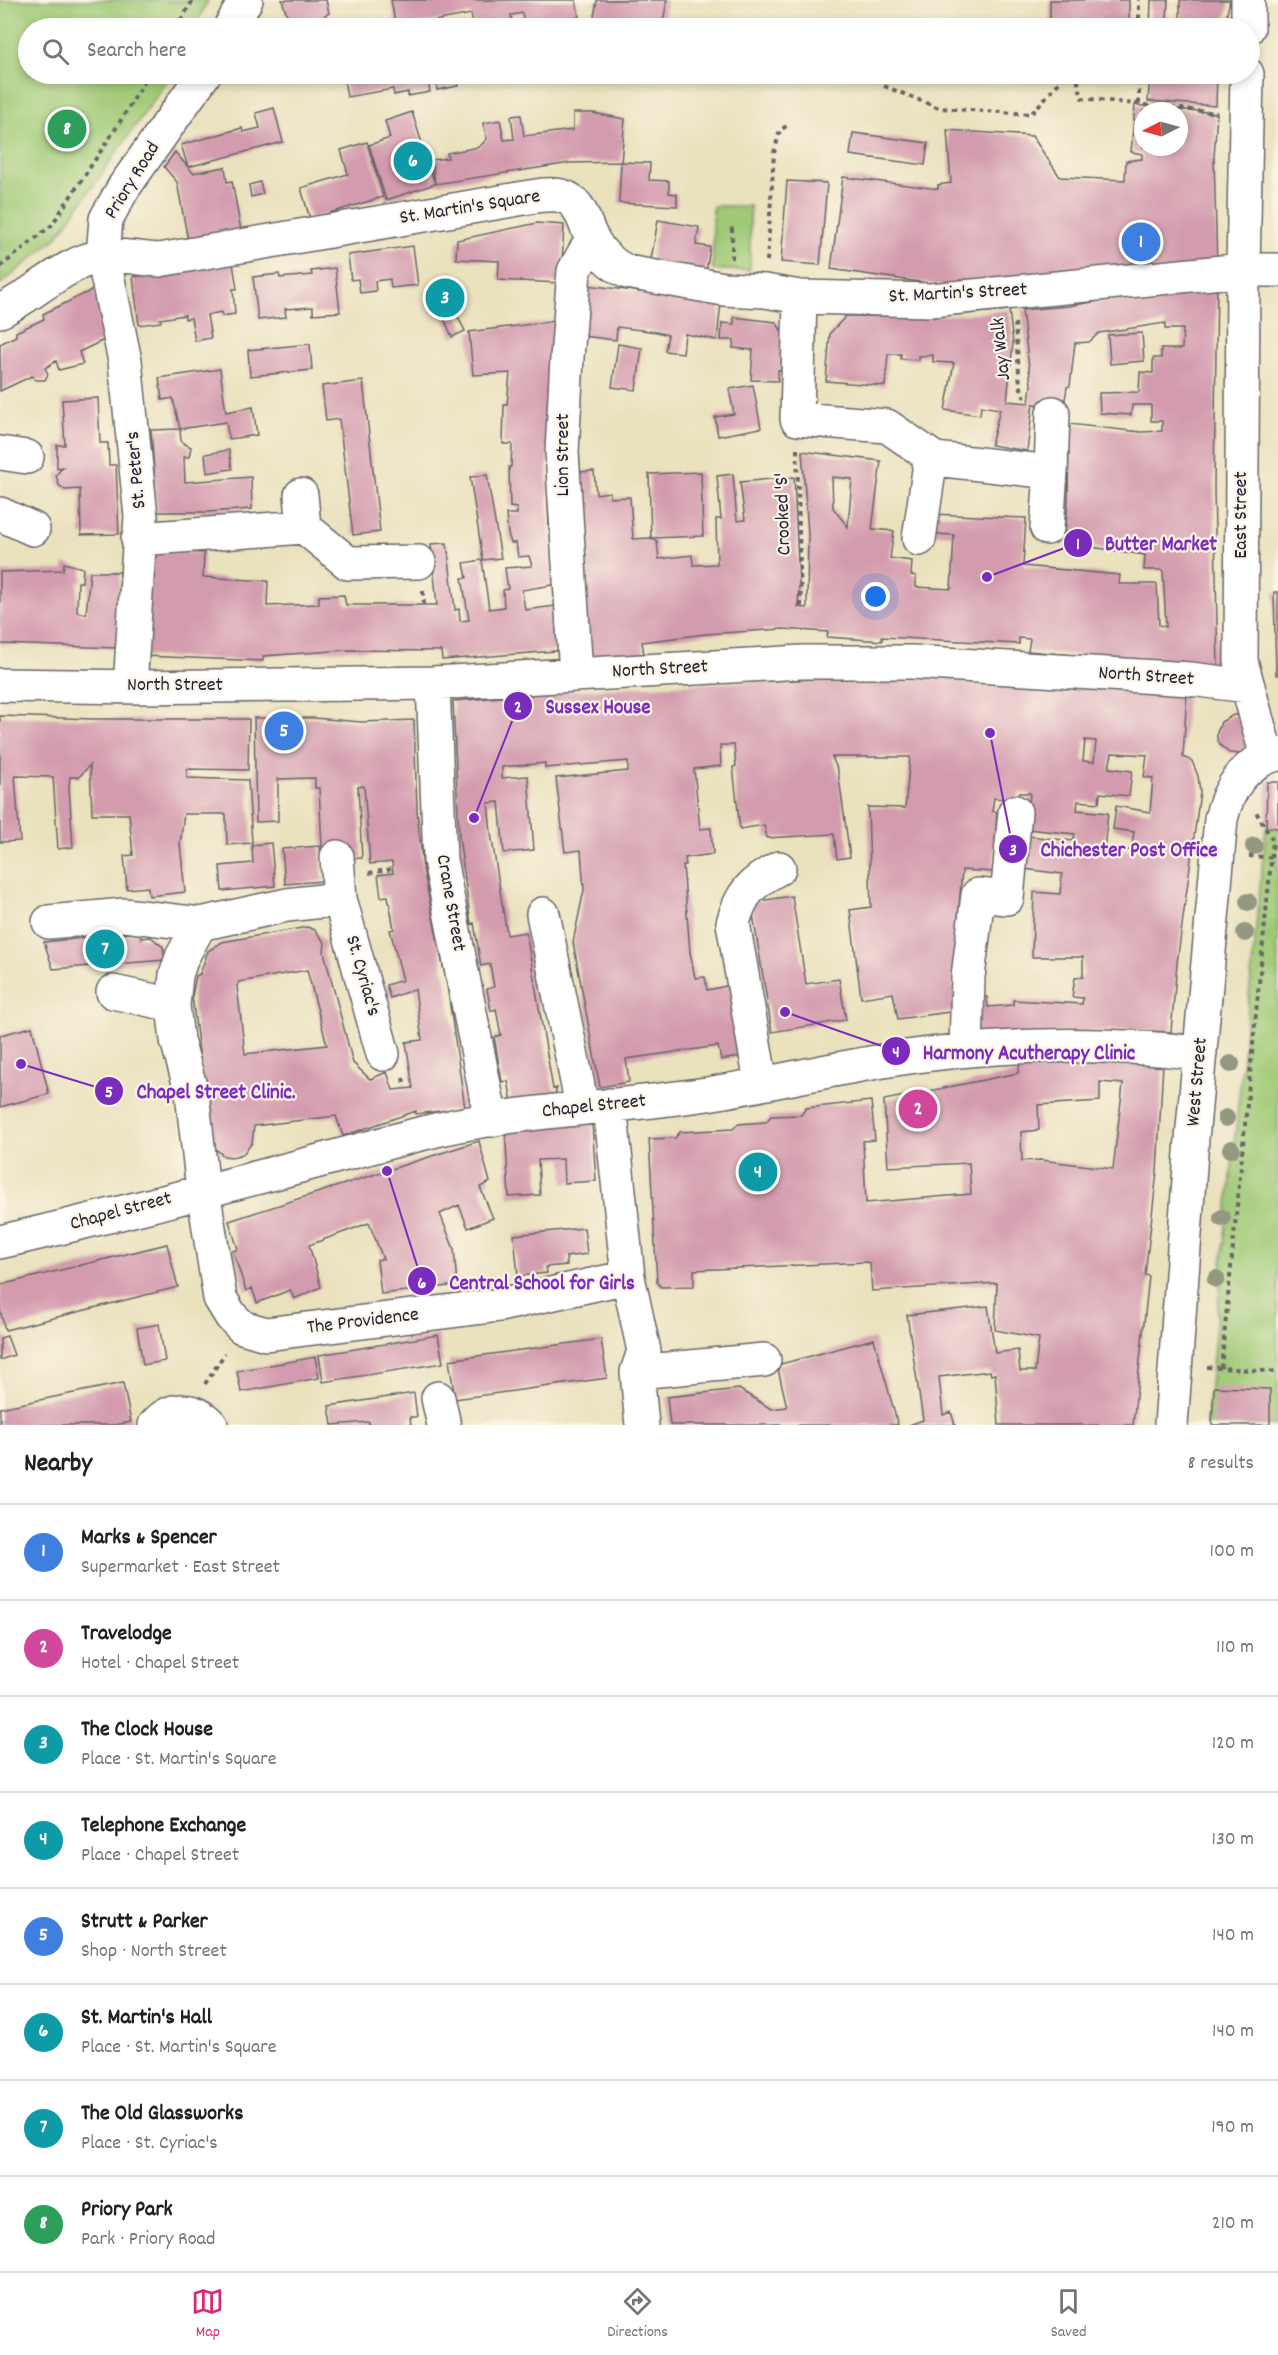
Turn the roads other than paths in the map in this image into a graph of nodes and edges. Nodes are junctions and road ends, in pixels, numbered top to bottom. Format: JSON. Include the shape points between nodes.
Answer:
{"nodes":[{"id":1,"x":246,"y":0,"type":"edge"},
{"id":2,"x":1248,"y":0,"type":"edge"},
{"id":3,"x":236,"y":18,"type":"edge"},
{"id":4,"x":1248,"y":18,"type":"edge"},
{"id":5,"x":197,"y":84,"type":"edge"},
{"id":6,"x":1247,"y":84,"type":"edge"},
{"id":7,"x":592,"y":239,"type":"junction"},
{"id":8,"x":103,"y":256,"type":"junction"},
{"id":9,"x":1278,"y":270,"type":"edge"},
{"id":10,"x":1230,"y":272,"type":"junction"},
{"id":11,"x":800,"y":297,"type":"junction"},
{"id":12,"x":0,"y":311,"type":"edge"},
{"id":13,"x":1040,"y":407,"type":"road end"},
{"id":14,"x":931,"y":457,"type":"junction"},
{"id":15,"x":1051,"y":472,"type":"junction"},
{"id":16,"x":301,"y":495,"type":"dead end"},
{"id":17,"x":0,"y":514,"type":"edge"},
{"id":18,"x":304,"y":527,"type":"junction"},
{"id":19,"x":1047,"y":528,"type":"dead end"},
{"id":20,"x":33,"y":529,"type":"dead end"},
{"id":21,"x":138,"y":539,"type":"junction"},
{"id":22,"x":919,"y":540,"type":"dead end"},
{"id":23,"x":419,"y":562,"type":"dead end"},
{"id":24,"x":576,"y":675,"type":"junction"},
{"id":25,"x":433,"y":683,"type":"junction"},
{"id":26,"x":0,"y":685,"type":"edge"},
{"id":27,"x":1248,"y":686,"type":"junction"},
{"id":28,"x":130,"y":687,"type":"junction"},
{"id":29,"x":1273,"y":755,"type":"edge"},
{"id":30,"x":1015,"y":812,"type":"dead end"},
{"id":31,"x":337,"y":857,"type":"dead end"},
{"id":32,"x":779,"y":868,"type":"dead end"},
{"id":33,"x":340,"y":899,"type":"junction"},
{"id":34,"x":543,"y":914,"type":"dead end"},
{"id":35,"x":49,"y":922,"type":"dead end"},
{"id":36,"x":200,"y":924,"type":"junction"},
{"id":37,"x":113,"y":992,"type":"dead end"},
{"id":38,"x":173,"y":1005,"type":"junction"},
{"id":39,"x":966,"y":1050,"type":"junction"},
{"id":40,"x":1200,"y":1053,"type":"junction"},
{"id":41,"x":383,"y":1054,"type":"dead end"},
{"id":42,"x":761,"y":1083,"type":"junction"},
{"id":43,"x":596,"y":1106,"type":"junction"},
{"id":44,"x":490,"y":1120,"type":"junction"},
{"id":45,"x":203,"y":1190,"type":"junction"},
{"id":46,"x":0,"y":1242,"type":"edge"},
{"id":47,"x":628,"y":1277,"type":"junction"},
{"id":48,"x":764,"y":1360,"type":"dead end"},
{"id":49,"x":637,"y":1372,"type":"junction"},
{"id":50,"x":199,"y":1418,"type":"edge"},
{"id":51,"x":155,"y":1425,"type":"edge"},
{"id":52,"x":642,"y":1425,"type":"edge"},
{"id":53,"x":1171,"y":1425,"type":"edge"}],
"edges":[{"from":1,"to":3,"type":"street"},
{"from":2,"to":4,"type":"street"},
{"from":5,"to":8,"type":"street","name":"Priory Road","via":[[106,219]]},
{"from":6,"to":10,"type":"street","name":"East Street"},
{"from":7,"to":8,"type":"street","name":"St. Martin's Square","via":[[575,203],[552,195],[159,260]]},
{"from":7,"to":11,"type":"street","name":"St. Martin's Square","via":[[600,251],[627,272]]},
{"from":7,"to":24,"type":"street","name":"Lion Street","via":[[574,271],[562,452]]},
{"from":8,"to":12,"type":"street","via":[[69,268]]},
{"from":8,"to":21,"type":"street","name":"St. Peter's","via":[[125,361],[140,489]]},
{"from":9,"to":10,"type":"street"},
{"from":10,"to":11,"type":"street","name":"St. Martin's Street","via":[[931,300]]},
{"from":10,"to":27,"type":"street","name":"East Street","via":[[1241,661]]},
{"from":11,"to":14,"type":"street","via":[[797,419],[887,426]]},
{"from":13,"to":15,"type":"street"},
{"from":14,"to":15,"type":"street"},
{"from":14,"to":22,"type":"street"},
{"from":15,"to":19,"type":"street"},
{"from":16,"to":18,"type":"street"},
{"from":17,"to":20,"type":"street"},
{"from":18,"to":21,"type":"street"},
{"from":18,"to":23,"type":"street","via":[[348,563]]},
{"from":21,"to":28,"type":"street","name":"St. Peter's"},
{"from":24,"to":25,"type":"street","name":"North Street"},
{"from":24,"to":27,"type":"street","name":"North Street","via":[[802,662],[912,662]]},
{"from":25,"to":28,"type":"street","name":"North Street"},
{"from":25,"to":44,"type":"street","name":"Crane Street","via":[[440,860]]},
{"from":26,"to":28,"type":"street","name":"North Street"},
{"from":27,"to":29,"type":"street","name":"East Street"},
{"from":29,"to":40,"type":"street","name":"West Street","via":[[1237,780],[1221,819]]},
{"from":30,"to":39,"type":"street","via":[[1008,898],[978,895],[968,977]]},
{"from":31,"to":33,"type":"street","name":"St. Cyriac's"},
{"from":32,"to":42,"type":"street","via":[[749,888],[739,901],[733,923]]},
{"from":33,"to":36,"type":"street","via":[[287,905]]},
{"from":33,"to":41,"type":"street","name":"St. Cyriac's"},
{"from":34,"to":43,"type":"street"},
{"from":35,"to":36,"type":"street","via":[[124,915]]},
{"from":36,"to":38,"type":"street","via":[[176,975]]},
{"from":37,"to":38,"type":"street"},
{"from":38,"to":45,"type":"street","via":[[177,1040],[192,1093]]},
{"from":39,"to":40,"type":"street","name":"Chapel Street","via":[[1116,1046]]},
{"from":39,"to":42,"type":"street","name":"Chapel Street"},
{"from":40,"to":53,"type":"street","name":"West Street"},
{"from":42,"to":43,"type":"street","name":"Chapel Street"},
{"from":43,"to":44,"type":"street","name":"Chapel Street"},
{"from":43,"to":47,"type":"street"},
{"from":44,"to":45,"type":"street","name":"Chapel Street"},
{"from":45,"to":46,"type":"street","name":"Chapel Street"},
{"from":45,"to":47,"type":"street","name":"The Providence","via":[[220,1298],[242,1327],[266,1334],[500,1305]]},
{"from":47,"to":49,"type":"street","via":[[644,1351]]},
{"from":48,"to":49,"type":"street"},
{"from":49,"to":52,"type":"street"},
{"from":50,"to":51,"type":"street","via":[[167,1414]]}]}
